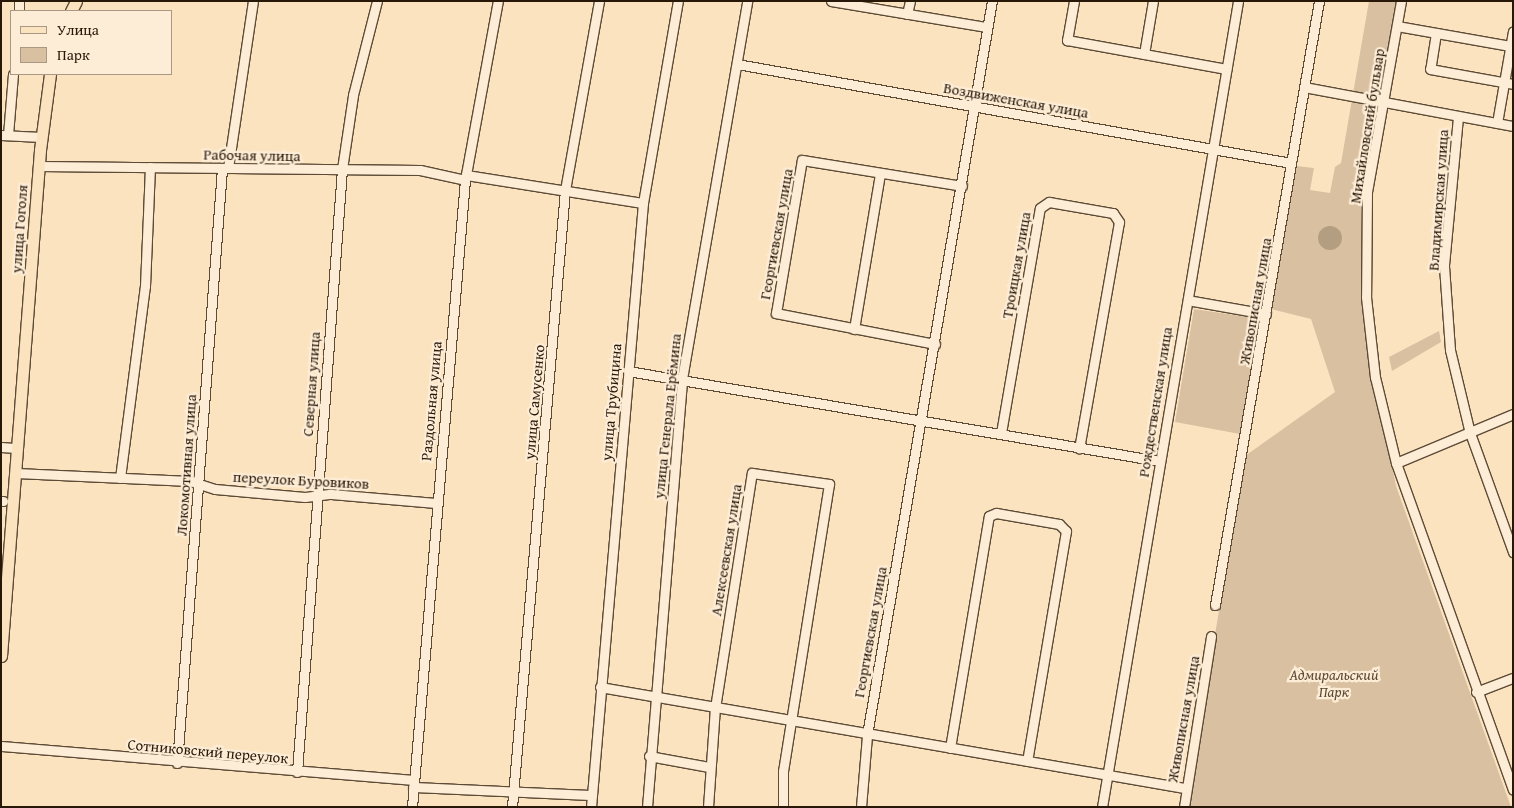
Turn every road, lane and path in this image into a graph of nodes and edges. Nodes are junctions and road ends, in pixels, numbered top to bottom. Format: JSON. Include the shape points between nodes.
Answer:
{"nodes":[{"id":1,"x":254,"y":1,"type":"edge"},
{"id":2,"x":377,"y":1,"type":"edge"},
{"id":3,"x":498,"y":1,"type":"edge"},
{"id":4,"x":599,"y":1,"type":"edge"},
{"id":5,"x":678,"y":1,"type":"edge"},
{"id":6,"x":748,"y":1,"type":"edge"},
{"id":7,"x":831,"y":1,"type":"edge"},
{"id":8,"x":910,"y":1,"type":"edge"},
{"id":9,"x":992,"y":1,"type":"edge"},
{"id":10,"x":1074,"y":1,"type":"edge"},
{"id":11,"x":1153,"y":1,"type":"edge"},
{"id":12,"x":1238,"y":1,"type":"edge"},
{"id":13,"x":1319,"y":1,"type":"edge"},
{"id":14,"x":1401,"y":1,"type":"edge"},
{"id":15,"x":907,"y":14,"type":"junction"},
{"id":16,"x":1397,"y":26,"type":"junction"},
{"id":17,"x":987,"y":27,"type":"junction"},
{"id":18,"x":1513,"y":30,"type":"edge"},
{"id":19,"x":1436,"y":33,"type":"junction"},
{"id":20,"x":1510,"y":46,"type":"junction"},
{"id":21,"x":1144,"y":54,"type":"junction"},
{"id":22,"x":737,"y":64,"type":"junction"},
{"id":23,"x":1226,"y":69,"type":"junction"},
{"id":24,"x":14,"y":75,"type":"edge"},
{"id":25,"x":50,"y":75,"type":"edge"},
{"id":26,"x":1508,"y":83,"type":"edge"},
{"id":27,"x":1304,"y":87,"type":"junction"},
{"id":28,"x":1383,"y":101,"type":"junction"},
{"id":29,"x":976,"y":107,"type":"junction"},
{"id":30,"x":1458,"y":117,"type":"junction"},
{"id":31,"x":1497,"y":123,"type":"junction"},
{"id":32,"x":1513,"y":126,"type":"edge"},
{"id":33,"x":4,"y":135,"type":"edge"},
{"id":34,"x":41,"y":137,"type":"junction"},
{"id":35,"x":1213,"y":150,"type":"junction"},
{"id":36,"x":1291,"y":163,"type":"junction"},
{"id":37,"x":39,"y":166,"type":"junction"},
{"id":38,"x":150,"y":167,"type":"junction"},
{"id":39,"x":225,"y":168,"type":"junction"},
{"id":40,"x":342,"y":169,"type":"junction"},
{"id":41,"x":880,"y":173,"type":"junction"},
{"id":42,"x":465,"y":178,"type":"junction"},
{"id":43,"x":962,"y":186,"type":"junction"},
{"id":44,"x":565,"y":190,"type":"junction"},
{"id":45,"x":643,"y":203,"type":"junction"},
{"id":46,"x":1193,"y":301,"type":"dead end"},
{"id":47,"x":1266,"y":314,"type":"junction"},
{"id":48,"x":854,"y":329,"type":"junction"},
{"id":49,"x":935,"y":344,"type":"junction"},
{"id":50,"x":628,"y":371,"type":"junction"},
{"id":51,"x":682,"y":379,"type":"junction"},
{"id":52,"x":1513,"y":414,"type":"edge"},
{"id":53,"x":920,"y":420,"type":"junction"},
{"id":54,"x":1001,"y":433,"type":"junction"},
{"id":55,"x":1470,"y":433,"type":"junction"},
{"id":56,"x":1,"y":446,"type":"edge"},
{"id":57,"x":17,"y":448,"type":"junction"},
{"id":58,"x":1079,"y":448,"type":"junction"},
{"id":59,"x":1160,"y":461,"type":"junction"},
{"id":60,"x":1396,"y":464,"type":"junction"},
{"id":61,"x":16,"y":474,"type":"junction"},
{"id":62,"x":120,"y":478,"type":"junction"},
{"id":63,"x":199,"y":484,"type":"junction"},
{"id":64,"x":316,"y":495,"type":"junction"},
{"id":65,"x":436,"y":503,"type":"junction"},
{"id":66,"x":1513,"y":552,"type":"edge"},
{"id":67,"x":5,"y":556,"type":"edge"},
{"id":68,"x":1215,"y":605,"type":"dead end"},
{"id":69,"x":1211,"y":636,"type":"dead end"},
{"id":70,"x":2,"y":650,"type":"edge"},
{"id":71,"x":1,"y":656,"type":"edge"},
{"id":72,"x":1513,"y":678,"type":"edge"},
{"id":73,"x":600,"y":687,"type":"junction"},
{"id":74,"x":1476,"y":692,"type":"junction"},
{"id":75,"x":655,"y":698,"type":"junction"},
{"id":76,"x":715,"y":708,"type":"junction"},
{"id":77,"x":791,"y":721,"type":"junction"},
{"id":78,"x":867,"y":735,"type":"junction"},
{"id":79,"x":1,"y":746,"type":"edge"},
{"id":80,"x":950,"y":748,"type":"junction"},
{"id":81,"x":649,"y":756,"type":"junction"},
{"id":82,"x":1026,"y":761,"type":"junction"},
{"id":83,"x":177,"y":763,"type":"junction"},
{"id":84,"x":709,"y":767,"type":"junction"},
{"id":85,"x":297,"y":772,"type":"junction"},
{"id":86,"x":1105,"y":774,"type":"junction"},
{"id":87,"x":413,"y":784,"type":"junction"},
{"id":88,"x":1184,"y":788,"type":"junction"},
{"id":89,"x":1513,"y":790,"type":"edge"},
{"id":90,"x":513,"y":791,"type":"junction"},
{"id":91,"x":591,"y":795,"type":"junction"},
{"id":92,"x":412,"y":807,"type":"edge"},
{"id":93,"x":512,"y":807,"type":"edge"},
{"id":94,"x":591,"y":807,"type":"edge"},
{"id":95,"x":647,"y":807,"type":"edge"},
{"id":96,"x":708,"y":807,"type":"edge"},
{"id":97,"x":783,"y":807,"type":"edge"},
{"id":98,"x":861,"y":807,"type":"edge"},
{"id":99,"x":1102,"y":807,"type":"edge"},
{"id":100,"x":1184,"y":807,"type":"edge"}],
"edges":[{"from":1,"to":39,"type":"street","name":"Локомотивная улица"},
{"from":2,"to":40,"type":"street","name":"Северная улица","via":[[353,95]]},
{"from":3,"to":42,"type":"street","name":"Раздольная улица"},
{"from":4,"to":44,"type":"street","name":"улица Самусенко"},
{"from":5,"to":45,"type":"street","name":"улица Трубицина"},
{"from":6,"to":22,"type":"street","name":"улица Генерала Ерёмина"},
{"from":7,"to":15,"type":"street"},
{"from":8,"to":15,"type":"street"},
{"from":9,"to":17,"type":"street","name":"Георгиевская улица"},
{"from":10,"to":21,"type":"street","via":[[1067,40]]},
{"from":11,"to":21,"type":"street"},
{"from":12,"to":23,"type":"street","name":"Рождественская улица"},
{"from":13,"to":27,"type":"street","name":"Живописная улица"},
{"from":14,"to":16,"type":"street","name":"Михайловский бульвар"},
{"from":15,"to":17,"type":"street"},
{"from":16,"to":19,"type":"street"},
{"from":16,"to":28,"type":"street","name":"Михайловский бульвар"},
{"from":17,"to":29,"type":"street","name":"Георгиевская улица"},
{"from":18,"to":20,"type":"street"},
{"from":19,"to":20,"type":"street"},
{"from":19,"to":26,"type":"street","via":[[1430,68]]},
{"from":20,"to":26,"type":"street"},
{"from":21,"to":23,"type":"street"},
{"from":22,"to":29,"type":"street","name":"Воздвиженская улица"},
{"from":22,"to":51,"type":"street","name":"улица Генерала Ерёмина"},
{"from":23,"to":35,"type":"street","name":"Рождественская улица"},
{"from":24,"to":33,"type":"street"},
{"from":25,"to":34,"type":"main road","name":"улица Гоголя"},
{"from":26,"to":31,"type":"street"},
{"from":27,"to":28,"type":"street"},
{"from":27,"to":36,"type":"street","name":"Живописная улица"},
{"from":28,"to":30,"type":"street"},
{"from":28,"to":60,"type":"street","name":"Михайловский бульвар","via":[[1367,192],[1366,297],[1375,377]]},
{"from":29,"to":35,"type":"street","name":"Воздвиженская улица"},
{"from":29,"to":43,"type":"street","name":"Георгиевская улица"},
{"from":30,"to":31,"type":"street"},
{"from":30,"to":55,"type":"street","name":"Владимирская улица","via":[[1444,266],[1450,350]]},
{"from":31,"to":32,"type":"street"},
{"from":33,"to":34,"type":"street"},
{"from":34,"to":37,"type":"main road","name":"улица Гоголя"},
{"from":35,"to":36,"type":"street","name":"Воздвиженская улица"},
{"from":35,"to":59,"type":"street","name":"Рождественская улица"},
{"from":36,"to":47,"type":"street","name":"Живописная улица"},
{"from":37,"to":38,"type":"street","name":"Рабочая улица"},
{"from":37,"to":57,"type":"main road","name":"улица Гоголя"},
{"from":38,"to":39,"type":"street","name":"Рабочая улица"},
{"from":38,"to":62,"type":"street","via":[[145,286]]},
{"from":39,"to":40,"type":"street","name":"Рабочая улица"},
{"from":39,"to":63,"type":"street","name":"Локомотивная улица"},
{"from":40,"to":42,"type":"street","name":"Рабочая улица","via":[[420,170]]},
{"from":40,"to":64,"type":"street","name":"Северная улица"},
{"from":41,"to":43,"type":"street","name":"Георгиевская улица"},
{"from":41,"to":48,"type":"street"},
{"from":41,"to":48,"type":"street","name":"Георгиевская улица","via":[[802,160],[776,313]]},
{"from":42,"to":44,"type":"street","name":"Рабочая улица"},
{"from":42,"to":65,"type":"street","name":"Раздольная улица"},
{"from":43,"to":49,"type":"street","name":"Георгиевская улица"},
{"from":44,"to":45,"type":"street","name":"Рабочая улица"},
{"from":44,"to":90,"type":"street","name":"улица Самусенко"},
{"from":45,"to":50,"type":"street","name":"улица Трубицина"},
{"from":46,"to":47,"type":"street"},
{"from":47,"to":68,"type":"street","name":"Живописная улица"},
{"from":48,"to":49,"type":"street","name":"Георгиевская улица"},
{"from":49,"to":53,"type":"street","name":"Георгиевская улица"},
{"from":50,"to":51,"type":"street"},
{"from":50,"to":73,"type":"street","name":"улица Трубицина"},
{"from":51,"to":53,"type":"street"},
{"from":51,"to":75,"type":"street","name":"улица Генерала Ерёмина"},
{"from":52,"to":55,"type":"street"},
{"from":53,"to":54,"type":"street"},
{"from":53,"to":78,"type":"street","name":"Георгиевская улица"},
{"from":54,"to":58,"type":"street"},
{"from":54,"to":58,"type":"street","name":"Троицкая улица","via":[[1040,208],[1049,202],[1104,212],[1118,216],[1119,222]]},
{"from":55,"to":60,"type":"street"},
{"from":55,"to":66,"type":"street","name":"Владимирская улица"},
{"from":56,"to":57,"type":"street"},
{"from":57,"to":61,"type":"main road","name":"улица Гоголя"},
{"from":58,"to":59,"type":"street"},
{"from":59,"to":86,"type":"street","name":"Рождественская улица"},
{"from":60,"to":74,"type":"street","name":"Михайловский бульвар"},
{"from":61,"to":62,"type":"street","name":"переулок Буровиков"},
{"from":61,"to":67,"type":"main road","name":"улица Гоголя"},
{"from":62,"to":63,"type":"street","name":"переулок Буровиков"},
{"from":63,"to":64,"type":"street","name":"переулок Буровиков"},
{"from":63,"to":83,"type":"street","name":"Локомотивная улица"},
{"from":64,"to":65,"type":"street","name":"переулок Буровиков"},
{"from":64,"to":85,"type":"street","name":"Северная улица"},
{"from":65,"to":87,"type":"street","name":"Раздольная улица"},
{"from":67,"to":70,"type":"main road","name":"улица Гоголя"},
{"from":69,"to":88,"type":"street","name":"Живописная улица"},
{"from":70,"to":71,"type":"main road","name":"улица Гоголя"},
{"from":72,"to":74,"type":"street"},
{"from":73,"to":75,"type":"street"},
{"from":73,"to":91,"type":"street","name":"улица Трубицина"},
{"from":74,"to":89,"type":"street","name":"Михайловский бульвар"},
{"from":75,"to":76,"type":"street"},
{"from":75,"to":81,"type":"street","name":"улица Генерала Ерёмина"},
{"from":76,"to":77,"type":"street"},
{"from":76,"to":77,"type":"street","name":"Алексеевская улица","via":[[752,473],[829,484]]},
{"from":76,"to":84,"type":"street"},
{"from":77,"to":78,"type":"street"},
{"from":77,"to":97,"type":"street"},
{"from":78,"to":80,"type":"street"},
{"from":78,"to":98,"type":"street","name":"Георгиевская улица"},
{"from":79,"to":83,"type":"street","name":"Сотниковский переулок"},
{"from":80,"to":82,"type":"street"},
{"from":80,"to":82,"type":"street","via":[[989,516],[996,513],[1059,524],[1066,531]]},
{"from":81,"to":84,"type":"street"},
{"from":81,"to":95,"type":"street","name":"улица Генерала Ерёмина"},
{"from":82,"to":86,"type":"street"},
{"from":83,"to":85,"type":"street","name":"Сотниковский переулок"},
{"from":84,"to":96,"type":"street"},
{"from":85,"to":87,"type":"street","name":"Сотниковский переулок"},
{"from":86,"to":88,"type":"street"},
{"from":86,"to":99,"type":"street","name":"Рождественская улица"},
{"from":87,"to":90,"type":"street","name":"Сотниковский переулок"},
{"from":87,"to":92,"type":"street","name":"Раздольная улица"},
{"from":88,"to":100,"type":"street","name":"Живописная улица"},
{"from":90,"to":91,"type":"street","name":"Сотниковский переулок"},
{"from":90,"to":93,"type":"street","name":"улица Самусенко"},
{"from":91,"to":94,"type":"street","name":"улица Трубицина"}]}
